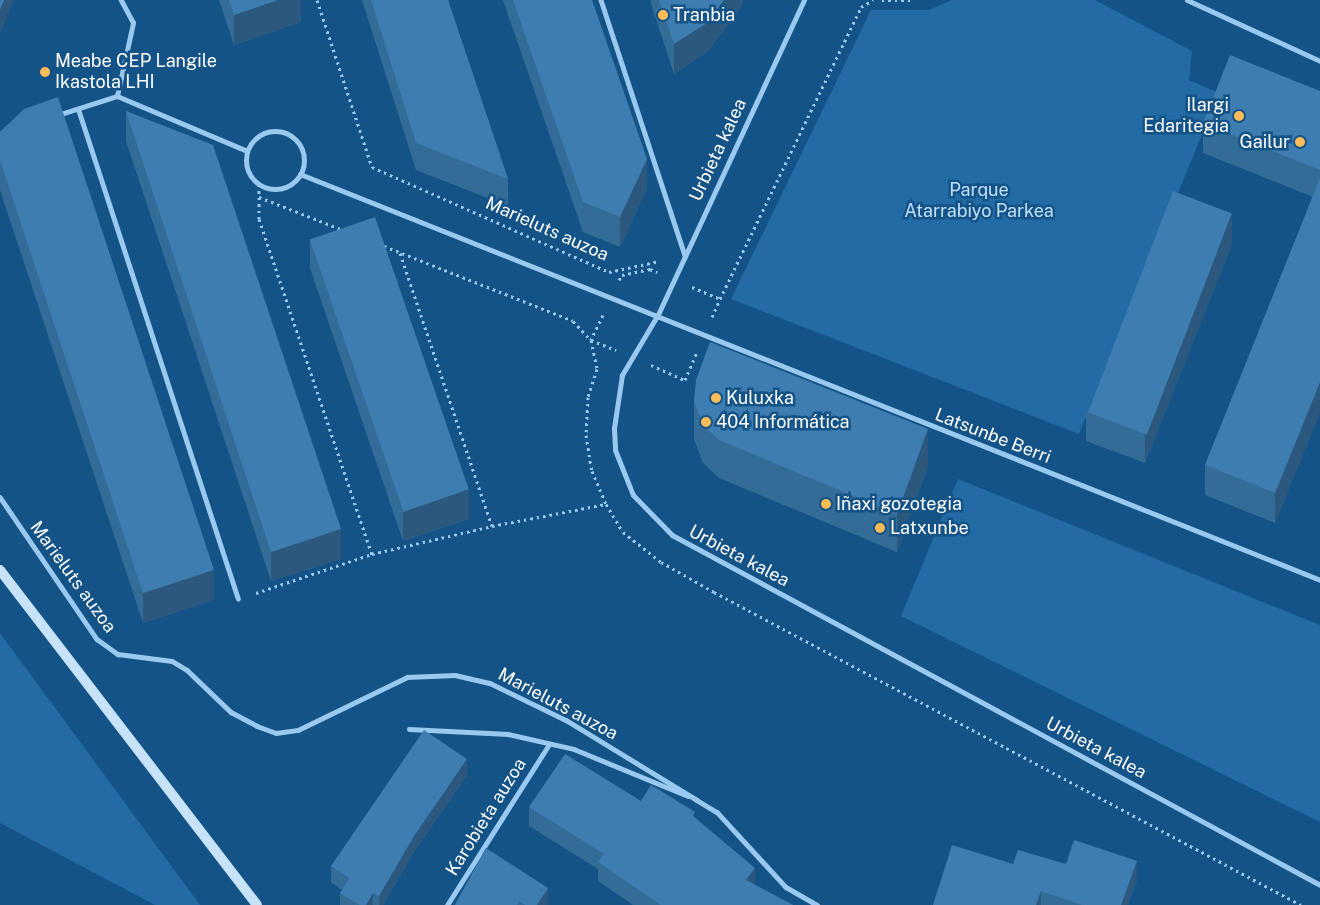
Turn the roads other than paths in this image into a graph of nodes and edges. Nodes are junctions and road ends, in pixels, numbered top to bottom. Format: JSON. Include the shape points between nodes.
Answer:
{"nodes":[{"id":1,"x":121,"y":0,"type":"edge"},
{"id":2,"x":601,"y":0,"type":"edge"},
{"id":3,"x":804,"y":0,"type":"edge"},
{"id":4,"x":1187,"y":0,"type":"edge"},
{"id":5,"x":1320,"y":61,"type":"edge"},
{"id":6,"x":117,"y":96,"type":"junction"},
{"id":7,"x":78,"y":109,"type":"junction"},
{"id":8,"x":53,"y":117,"type":"edge"},
{"id":9,"x":247,"y":152,"type":"junction"},
{"id":10,"x":300,"y":174,"type":"junction"},
{"id":11,"x":685,"y":256,"type":"junction"},
{"id":12,"x":657,"y":316,"type":"junction"},
{"id":13,"x":0,"y":497,"type":"edge"},
{"id":14,"x":0,"y":570,"type":"edge"},
{"id":15,"x":1320,"y":580,"type":"edge"},
{"id":16,"x":238,"y":599,"type":"road end"},
{"id":17,"x":409,"y":729,"type":"dead end"},
{"id":18,"x":549,"y":744,"type":"junction"},
{"id":19,"x":697,"y":800,"type":"junction"},
{"id":20,"x":1320,"y":885,"type":"edge"},
{"id":21,"x":257,"y":905,"type":"edge"},
{"id":22,"x":447,"y":905,"type":"edge"},
{"id":23,"x":817,"y":905,"type":"edge"}],
"edges":[{"from":1,"to":6,"type":"street","via":[[133,23]]},
{"from":2,"to":11,"type":"street"},
{"from":3,"to":11,"type":"street","name":"Urbieta kalea"},
{"from":4,"to":5,"type":"street"},
{"from":6,"to":7,"type":"street"},
{"from":6,"to":9,"type":"street"},
{"from":7,"to":8,"type":"street"},
{"from":7,"to":16,"type":"street"},
{"from":9,"to":10,"type":"street","via":[[248,170],[259,184],[268,188],[286,186]]},
{"from":9,"to":10,"type":"street","via":[[257,137],[264,133],[273,131],[290,136],[304,157]]},
{"from":10,"to":12,"type":"street"},
{"from":11,"to":12,"type":"street","name":"Urbieta kalea"},
{"from":12,"to":15,"type":"street","name":"Latsunbe Berri"},
{"from":12,"to":20,"type":"street","name":"Urbieta kalea","via":[[622,375],[614,428],[615,450],[632,495],[672,535]]},
{"from":13,"to":19,"type":"street","name":"Marieluts auzoa","via":[[97,639],[118,654],[172,661],[187,670],[232,712],[257,726],[276,733],[298,730],[407,677],[455,675],[490,683],[566,720]]},
{"from":14,"to":21,"type":"main road"},
{"from":17,"to":18,"type":"street","name":"Karobieta auzoa","via":[[508,734]]},
{"from":18,"to":19,"type":"street","name":"Karobieta auzoa","via":[[574,749],[647,782]]},
{"from":18,"to":22,"type":"street","name":"Karobieta auzoa"},
{"from":19,"to":23,"type":"street","name":"Karobieta auzoa","via":[[718,812],[786,887]]}]}
